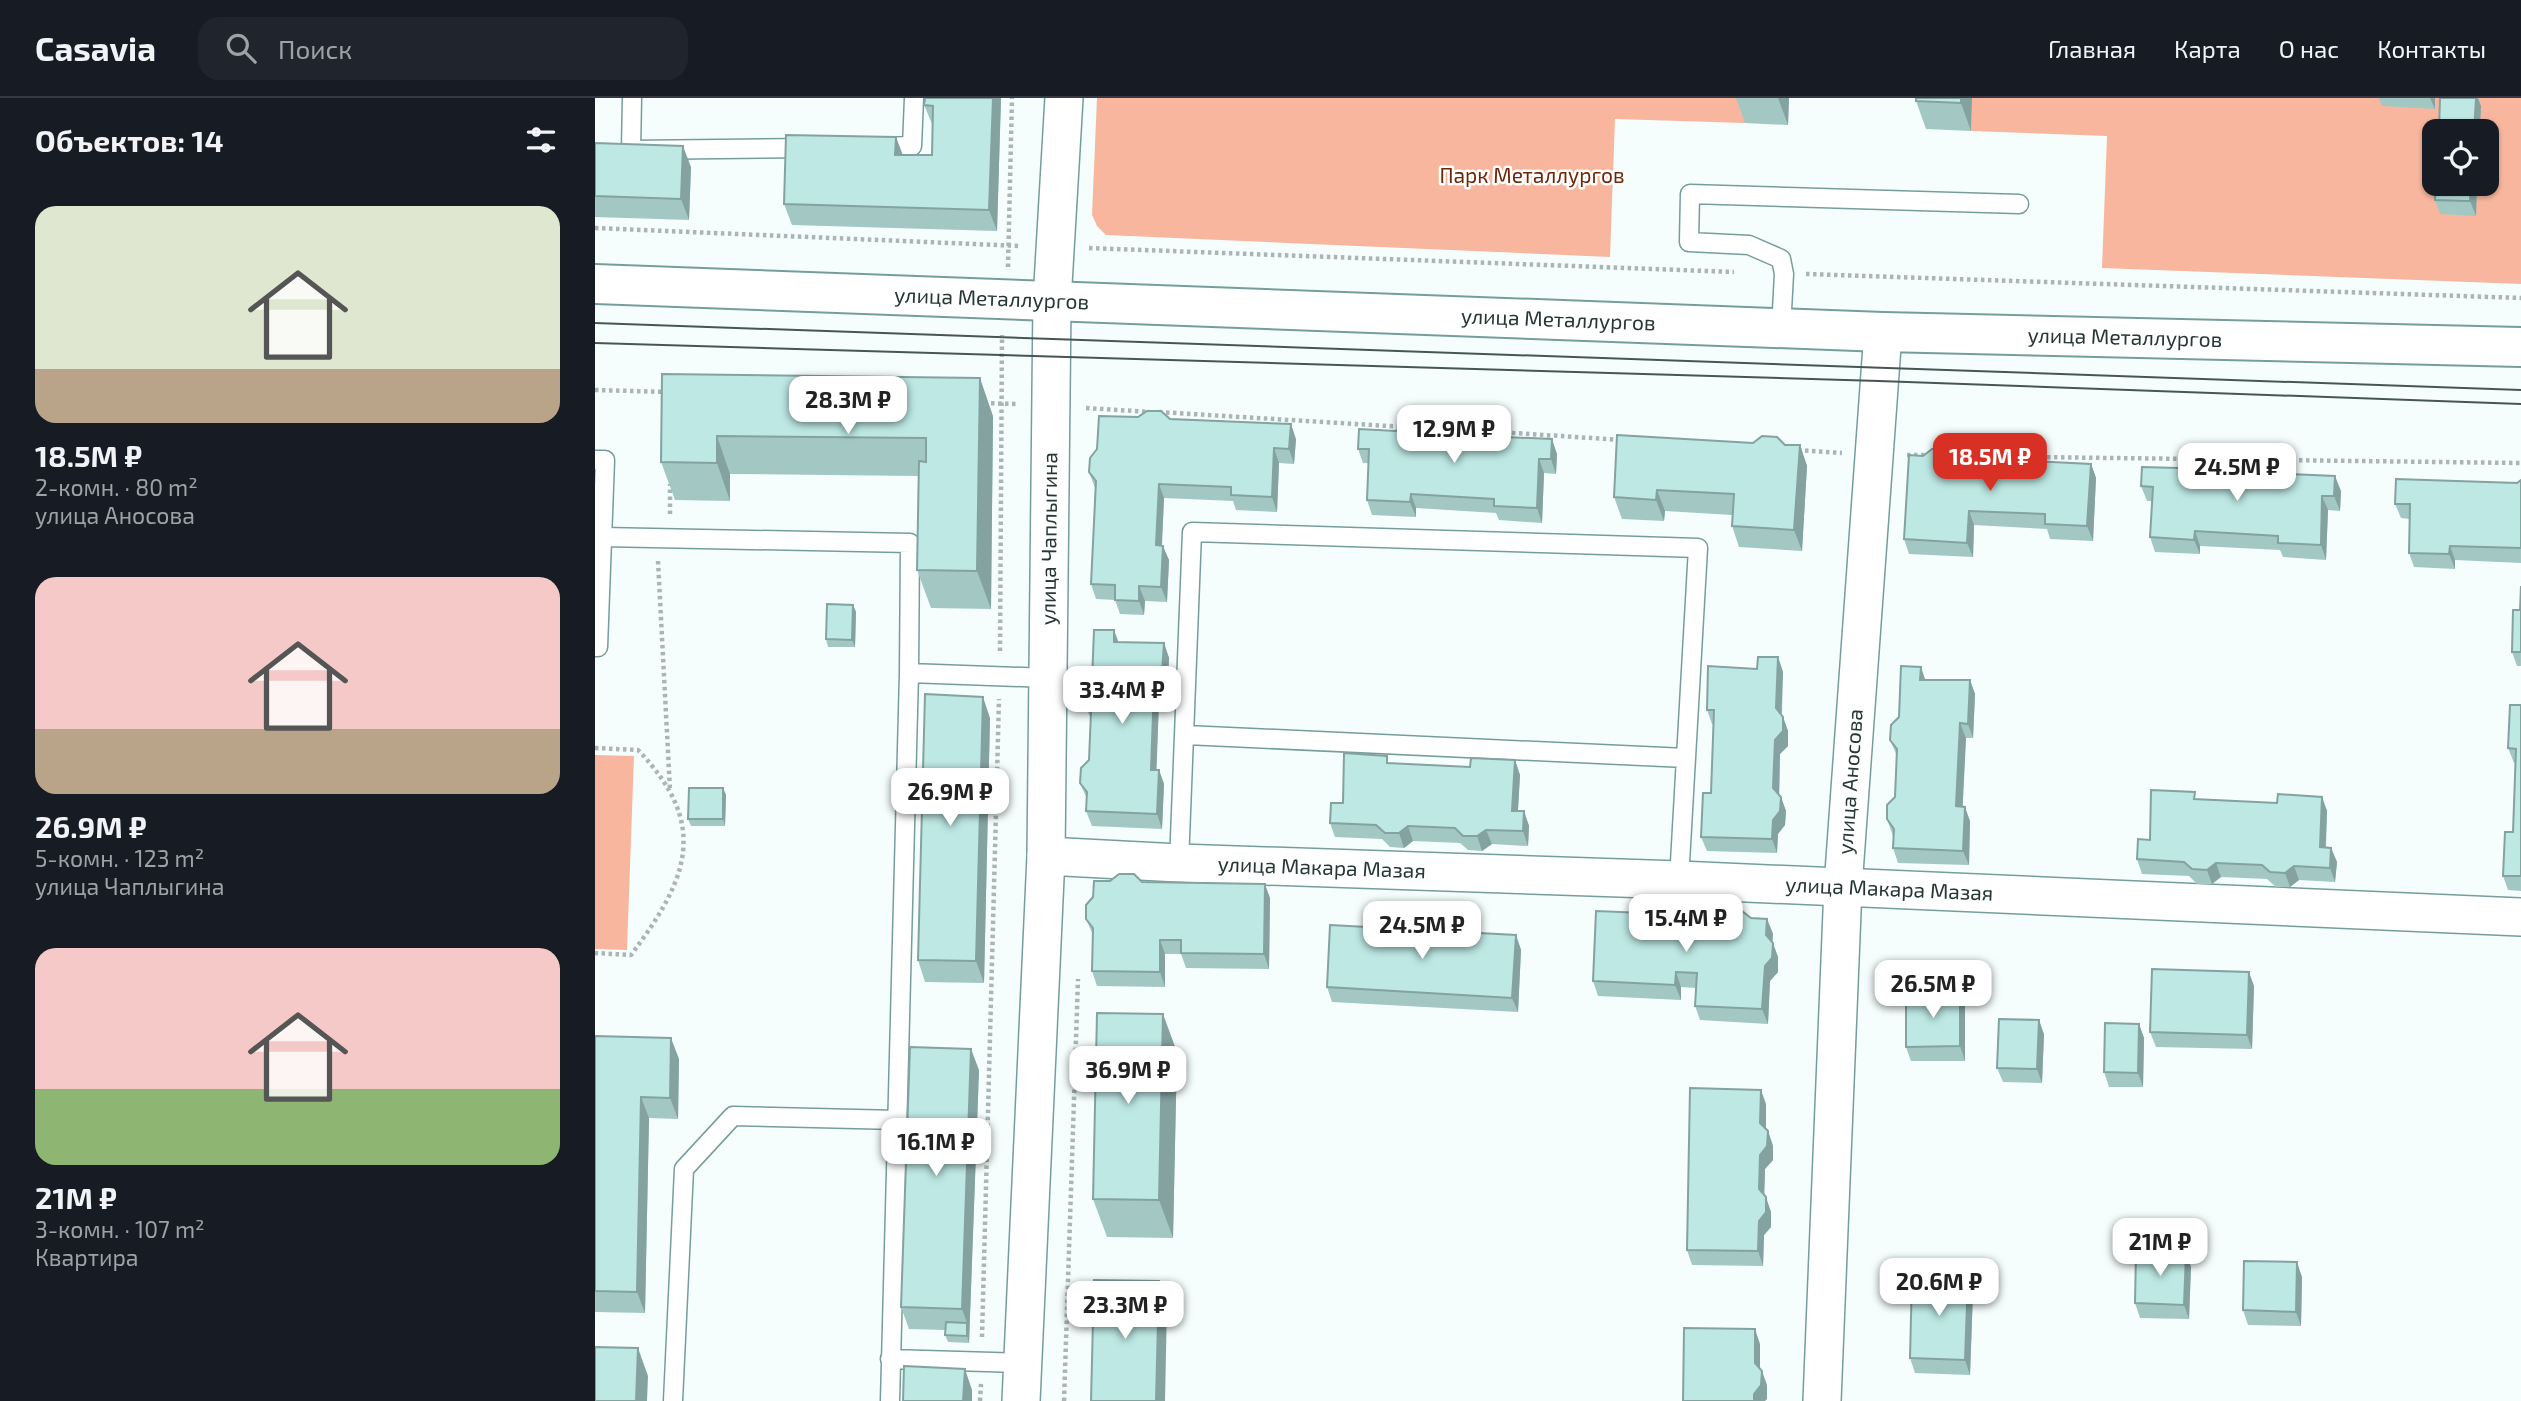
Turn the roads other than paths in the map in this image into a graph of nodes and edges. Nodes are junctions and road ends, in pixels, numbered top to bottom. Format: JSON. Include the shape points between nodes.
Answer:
{"nodes":[{"id":1,"x":632,"y":98,"type":"edge"},
{"id":2,"x":914,"y":98,"type":"edge"},
{"id":3,"x":1064,"y":98,"type":"edge"},
{"id":4,"x":832,"y":147,"type":"edge"},
{"id":5,"x":859,"y":147,"type":"edge"},
{"id":6,"x":2019,"y":204,"type":"dead end"},
{"id":7,"x":595,"y":284,"type":"edge"},
{"id":8,"x":1052,"y":301,"type":"junction"},
{"id":9,"x":1781,"y":328,"type":"junction"},
{"id":10,"x":1883,"y":332,"type":"junction"},
{"id":11,"x":2521,"y":348,"type":"edge"},
{"id":12,"x":595,"y":460,"type":"edge"},
{"id":13,"x":602,"y":537,"type":"junction"},
{"id":14,"x":595,"y":647,"type":"edge"},
{"id":15,"x":909,"y":673,"type":"junction"},
{"id":16,"x":1048,"y":678,"type":"junction"},
{"id":17,"x":1186,"y":735,"type":"junction"},
{"id":18,"x":1686,"y":758,"type":"junction"},
{"id":19,"x":1046,"y":856,"type":"junction"},
{"id":20,"x":1179,"y":863,"type":"junction"},
{"id":21,"x":1679,"y":880,"type":"junction"},
{"id":22,"x":1843,"y":887,"type":"junction"},
{"id":23,"x":2521,"y":917,"type":"edge"},
{"id":24,"x":898,"y":1120,"type":"junction"},
{"id":25,"x":891,"y":1359,"type":"junction"},
{"id":26,"x":1022,"y":1363,"type":"junction"},
{"id":27,"x":673,"y":1401,"type":"edge"},
{"id":28,"x":890,"y":1401,"type":"edge"},
{"id":29,"x":1021,"y":1401,"type":"edge"},
{"id":30,"x":1822,"y":1401,"type":"edge"}],
"edges":[{"from":1,"to":4,"type":"lane","via":[[631,150]]},
{"from":2,"to":5,"type":"lane","via":[[912,146]]},
{"from":3,"to":8,"type":"street","name":"улица Чаплыгина"},
{"from":6,"to":9,"type":"lane","via":[[1690,194],[1689,242],[1749,245],[1781,259]]},
{"from":7,"to":8,"type":"main road","name":"улица Металлургов"},
{"from":8,"to":9,"type":"main road","name":"улица Металлургов"},
{"from":8,"to":16,"type":"street","name":"улица Чаплыгина"},
{"from":9,"to":10,"type":"main road","name":"улица Металлургов"},
{"from":10,"to":11,"type":"main road","name":"улица Металлургов"},
{"from":10,"to":22,"type":"street","name":"улица Аносова"},
{"from":12,"to":13,"type":"lane","via":[[605,460]]},
{"from":13,"to":14,"type":"lane"},
{"from":13,"to":15,"type":"lane","via":[[910,543]]},
{"from":15,"to":16,"type":"lane"},
{"from":15,"to":24,"type":"lane"},
{"from":16,"to":19,"type":"street","name":"улица Чаплыгина"},
{"from":17,"to":18,"type":"lane"},
{"from":17,"to":18,"type":"lane","via":[[1192,532],[1698,548]]},
{"from":17,"to":20,"type":"lane"},
{"from":18,"to":21,"type":"lane"},
{"from":19,"to":20,"type":"street","name":"улица Макара Мазая"},
{"from":19,"to":26,"type":"street","name":"улица Чаплыгина"},
{"from":20,"to":21,"type":"street","name":"улица Макара Мазая"},
{"from":21,"to":22,"type":"street","name":"улица Макара Мазая"},
{"from":22,"to":23,"type":"street","name":"улица Макара Мазая"},
{"from":22,"to":30,"type":"street","name":"улица Аносова"},
{"from":24,"to":25,"type":"lane"},
{"from":24,"to":27,"type":"lane","via":[[733,1115],[684,1169]]},
{"from":25,"to":26,"type":"lane"},
{"from":25,"to":28,"type":"lane"},
{"from":26,"to":29,"type":"street","name":"улица Чаплыгина"}]}
